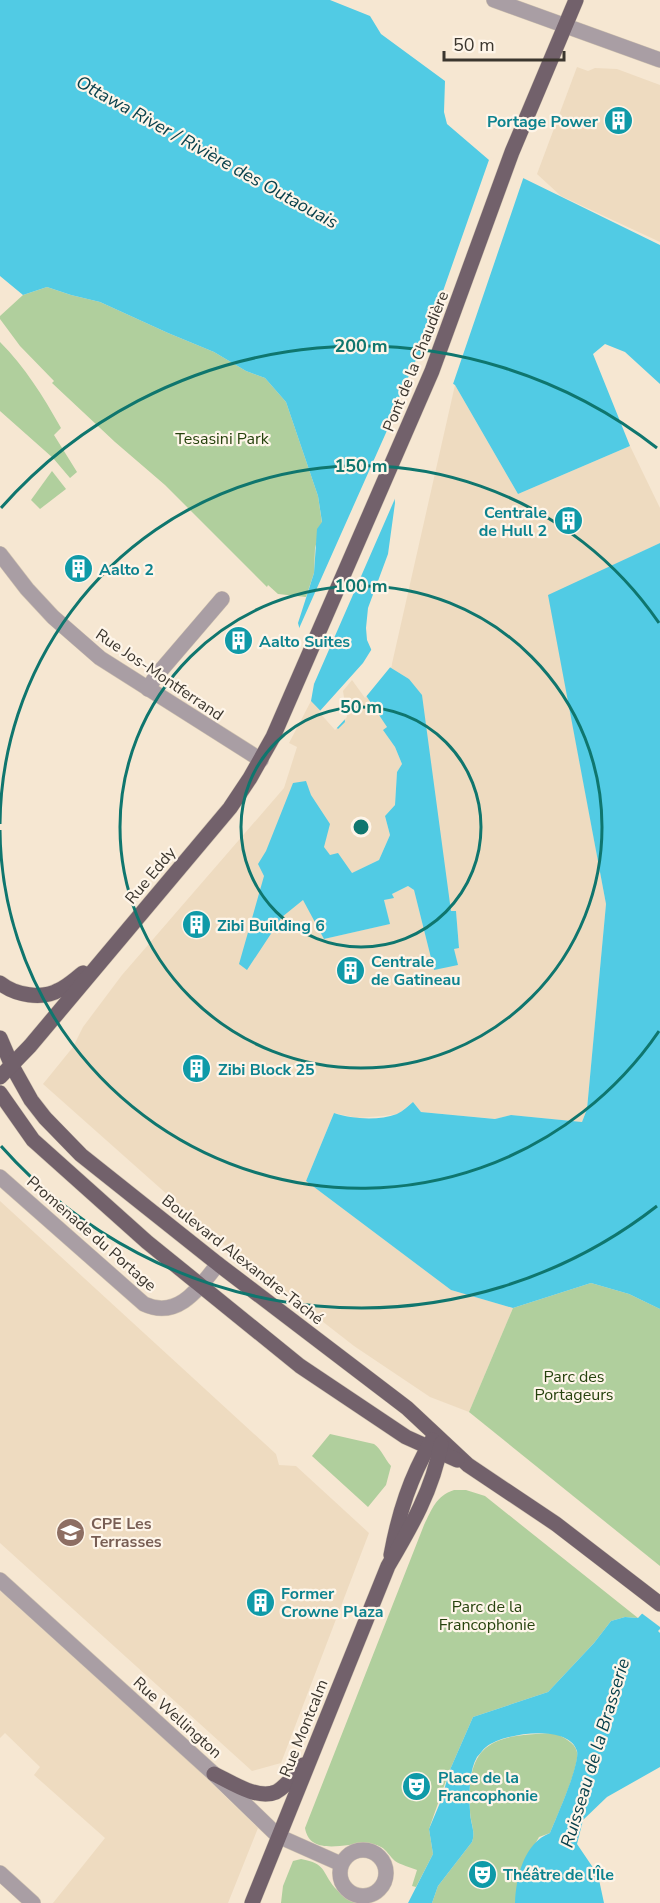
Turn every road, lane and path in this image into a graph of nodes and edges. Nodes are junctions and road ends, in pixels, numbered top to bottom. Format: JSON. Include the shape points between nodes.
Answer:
{"nodes":[{"id":1,"x":494,"y":0,"type":"edge"},
{"id":2,"x":576,"y":0,"type":"edge"},
{"id":3,"x":565,"y":26,"type":"junction"},
{"id":4,"x":660,"y":60,"type":"edge"},
{"id":5,"x":0,"y":554,"type":"edge"},
{"id":6,"x":222,"y":599,"type":"dead end"},
{"id":7,"x":299,"y":676,"type":"joint"},
{"id":8,"x":148,"y":689,"type":"junction"},
{"id":9,"x":261,"y":760,"type":"junction"},
{"id":10,"x":102,"y":959,"type":"junction"},
{"id":11,"x":0,"y":983,"type":"edge"},
{"id":12,"x":0,"y":1038,"type":"edge"},
{"id":13,"x":12,"y":1066,"type":"junction"},
{"id":14,"x":0,"y":1077,"type":"edge"},
{"id":15,"x":0,"y":1093,"type":"edge"},
{"id":16,"x":0,"y":1177,"type":"edge"},
{"id":17,"x":218,"y":1264,"type":"junction"},
{"id":18,"x":200,"y":1285,"type":"junction"},
{"id":19,"x":436,"y":1444,"type":"junction"},
{"id":20,"x":0,"y":1580,"type":"edge"},
{"id":21,"x":660,"y":1604,"type":"edge"},
{"id":22,"x":309,"y":1758,"type":"junction"},
{"id":23,"x":214,"y":1774,"type":"junction"},
{"id":24,"x":278,"y":1836,"type":"junction"},
{"id":25,"x":341,"y":1864,"type":"dead end"},
{"id":26,"x":0,"y":1873,"type":"edge"},
{"id":27,"x":33,"y":1903,"type":"edge"},
{"id":28,"x":252,"y":1903,"type":"edge"}],
"edges":[{"from":1,"to":3,"type":"street"},
{"from":2,"to":3,"type":"main road","name":"Pont de la Chaudière"},
{"from":3,"to":4,"type":"street"},
{"from":3,"to":7,"type":"main road","name":"Pont de la Chaudière","via":[[512,154],[432,371]]},
{"from":5,"to":8,"type":"street","name":"Rue Jos-Montferrand","via":[[69,632]]},
{"from":6,"to":8,"type":"street"},
{"from":7,"to":9,"type":"main road","name":"Rue Eddy"},
{"from":8,"to":9,"type":"street","name":"Rue Jos-Montferrand"},
{"from":9,"to":10,"type":"main road","name":"Rue Eddy","via":[[230,808]]},
{"from":10,"to":11,"type":"main road","via":[[50,994],[20,993]]},
{"from":10,"to":13,"type":"main road","name":"Rue Eddy"},
{"from":12,"to":13,"type":"main road","name":"Boulevard Alexandre-Taché"},
{"from":13,"to":14,"type":"main road","name":"Rue Eddy"},
{"from":13,"to":17,"type":"main road","name":"Boulevard Alexandre-Taché","via":[[45,1118],[69,1143]]},
{"from":15,"to":18,"type":"main road","name":"Boulevard Alexandre-Taché","via":[[33,1140]]},
{"from":16,"to":18,"type":"street","name":"Promenade du Portage","via":[[144,1304],[154,1309],[171,1308]]},
{"from":17,"to":18,"type":"street","name":"Promenade du Portage"},
{"from":17,"to":19,"type":"main road","name":"Boulevard Alexandre-Taché","via":[[407,1408]]},
{"from":18,"to":19,"type":"main road","name":"Boulevard Alexandre-Taché","via":[[303,1368],[406,1437]]},
{"from":19,"to":21,"type":"main road","name":"Boulevard Alexandre-Taché","via":[[556,1524]]},
{"from":19,"to":22,"type":"main road","name":"Rue Montcalm","via":[[434,1476],[416,1519],[388,1566]]},
{"from":20,"to":23,"type":"street","name":"Rue Wellington"},
{"from":22,"to":23,"type":"main road","via":[[274,1793],[259,1794]]},
{"from":22,"to":24,"type":"main road","name":"Rue Montcalm"},
{"from":23,"to":24,"type":"street","name":"Rue Wellington"},
{"from":24,"to":25,"type":"street","name":"Rue Wellington"},
{"from":24,"to":28,"type":"main road","name":"Rue Montcalm"},
{"from":26,"to":27,"type":"street"}]}
